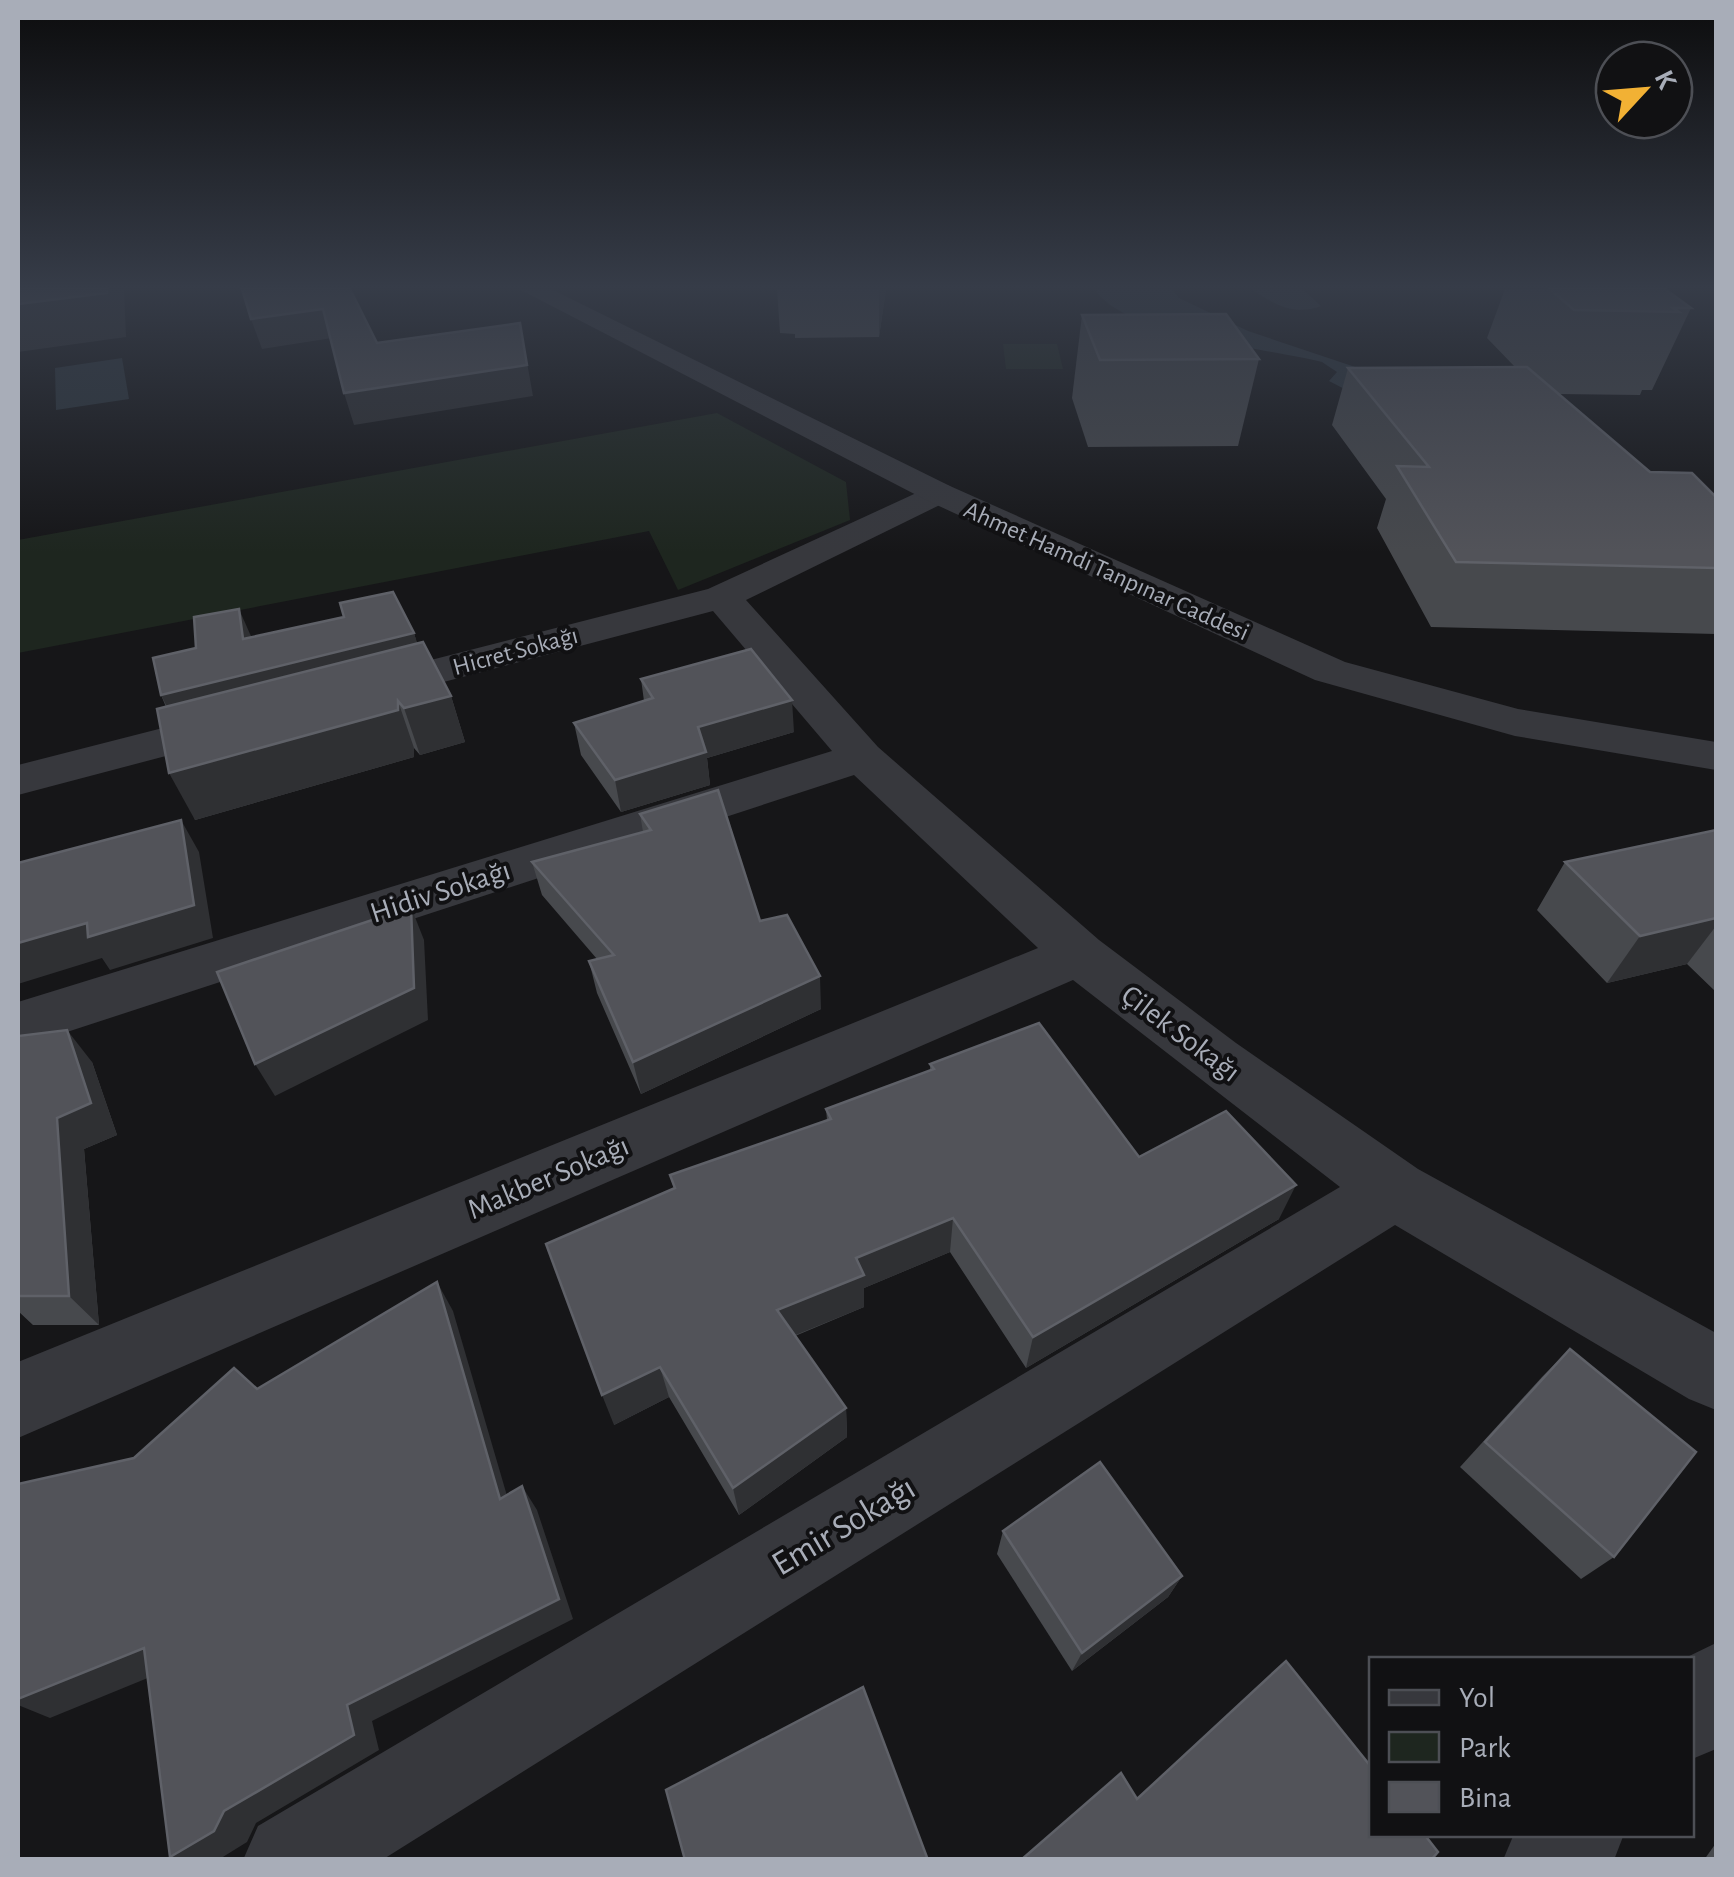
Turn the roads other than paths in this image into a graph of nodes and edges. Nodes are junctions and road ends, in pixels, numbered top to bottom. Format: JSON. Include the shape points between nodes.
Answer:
{"nodes":[{"id":1,"x":705,"y":377,"type":"edge"},
{"id":2,"x":938,"y":494,"type":"junction"},
{"id":3,"x":722,"y":596,"type":"junction"},
{"id":4,"x":1716,"y":756,"type":"edge"},
{"id":5,"x":862,"y":757,"type":"junction"},
{"id":6,"x":18,"y":780,"type":"edge"},
{"id":7,"x":1079,"y":954,"type":"junction"},
{"id":8,"x":18,"y":1025,"type":"edge"},
{"id":9,"x":1394,"y":1190,"type":"junction"},
{"id":10,"x":1716,"y":1373,"type":"edge"},
{"id":11,"x":18,"y":1400,"type":"edge"},
{"id":12,"x":1716,"y":1688,"type":"edge"},
{"id":13,"x":1694,"y":1712,"type":"edge"},
{"id":14,"x":1573,"y":1837,"type":"edge"},
{"id":15,"x":292,"y":1860,"type":"edge"},
{"id":16,"x":1552,"y":1860,"type":"edge"}],
"edges":[{"from":1,"to":2,"type":"street","name":"Ahmet Hamdi Tanpınar Caddesi"},
{"from":2,"to":3,"type":"street","name":"Hicret Sokağı"},
{"from":2,"to":4,"type":"street","name":"Ahmet Hamdi Tanpınar Caddesi","via":[[1330,672],[1515,722]]},
{"from":3,"to":5,"type":"street","name":"Çilek Sokağı"},
{"from":3,"to":6,"type":"street","name":"Hicret Sokağı"},
{"from":5,"to":7,"type":"street","name":"Çilek Sokağı"},
{"from":5,"to":8,"type":"street","name":"Hidiv Sokağı"},
{"from":7,"to":9,"type":"street","name":"Çilek Sokağı"},
{"from":7,"to":11,"type":"street","name":"Makber Sokağı"},
{"from":9,"to":10,"type":"street","name":"Çilek Sokağı"},
{"from":9,"to":15,"type":"street","name":"Emir Sokağı"},
{"from":12,"to":13,"type":"street"},
{"from":14,"to":16,"type":"street"}]}
